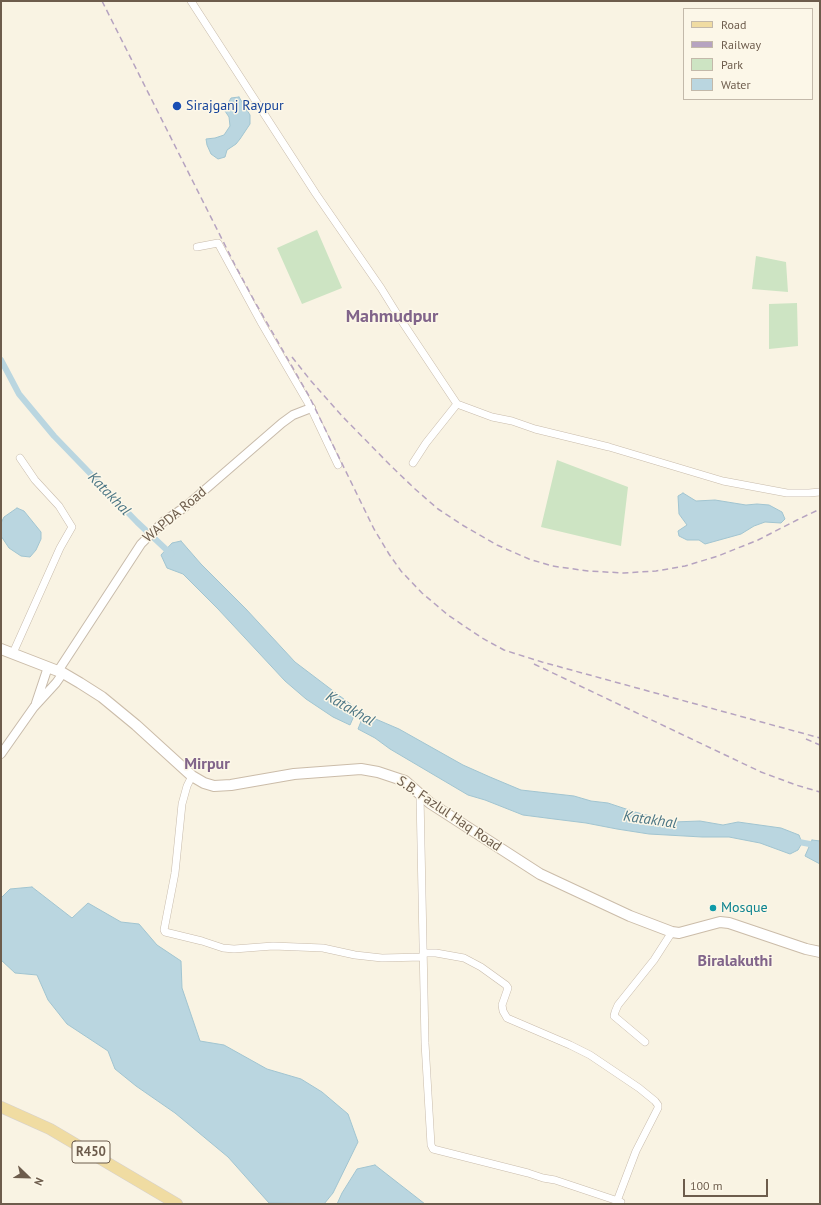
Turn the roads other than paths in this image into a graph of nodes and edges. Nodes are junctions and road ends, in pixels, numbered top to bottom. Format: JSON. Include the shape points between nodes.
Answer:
{"nodes":[{"id":1,"x":190,"y":1,"type":"edge"},
{"id":2,"x":197,"y":248,"type":"dead end"},
{"id":3,"x":456,"y":404,"type":"junction"},
{"id":4,"x":311,"y":408,"type":"junction"},
{"id":5,"x":20,"y":458,"type":"dead end"},
{"id":6,"x":413,"y":463,"type":"dead end"},
{"id":7,"x":338,"y":465,"type":"dead end"},
{"id":8,"x":820,"y":492,"type":"edge"},
{"id":9,"x":1,"y":648,"type":"edge"},
{"id":10,"x":14,"y":653,"type":"junction"},
{"id":11,"x":48,"y":667,"type":"junction"},
{"id":12,"x":60,"y":672,"type":"junction"},
{"id":13,"x":34,"y":707,"type":"junction"},
{"id":14,"x":1,"y":754,"type":"edge"},
{"id":15,"x":192,"y":776,"type":"junction"},
{"id":16,"x":420,"y":795,"type":"junction"},
{"id":17,"x":672,"y":932,"type":"junction"},
{"id":18,"x":820,"y":952,"type":"edge"},
{"id":19,"x":423,"y":955,"type":"junction"},
{"id":20,"x":645,"y":1042,"type":"dead end"},
{"id":21,"x":1,"y":1107,"type":"edge"},
{"id":22,"x":177,"y":1204,"type":"edge"}],
"edges":[{"from":1,"to":3,"type":"street"},
{"from":2,"to":4,"type":"street","via":[[218,243]]},
{"from":3,"to":6,"type":"street"},
{"from":3,"to":8,"type":"street","via":[[492,417],[609,447],[723,481],[787,493]]},
{"from":4,"to":7,"type":"street"},
{"from":4,"to":12,"type":"street","name":"WAPDA Road","via":[[288,418],[185,507],[162,522],[141,544]]},
{"from":5,"to":10,"type":"street","via":[[34,480],[58,506],[72,527],[60,548]]},
{"from":9,"to":10,"type":"main road","name":"S.B. Fazlul Haq Road"},
{"from":10,"to":11,"type":"main road","name":"S.B. Fazlul Haq Road"},
{"from":11,"to":12,"type":"main road","name":"S.B. Fazlul Haq Road"},
{"from":11,"to":13,"type":"street","name":"WAPDA Road"},
{"from":12,"to":13,"type":"street","name":"WAPDA Road","via":[[56,683]]},
{"from":12,"to":15,"type":"main road","name":"S.B. Fazlul Haq Road","via":[[102,697],[136,724]]},
{"from":13,"to":14,"type":"street","name":"WAPDA Road"},
{"from":15,"to":16,"type":"main road","name":"S.B. Fazlul Haq Road","via":[[214,786],[232,786],[294,774],[361,769],[406,781]]},
{"from":15,"to":19,"type":"street","via":[[182,804],[175,873],[165,932],[234,949],[273,946],[323,948],[382,958]]},
{"from":16,"to":17,"type":"main road","name":"S.B. Fazlul Haq Road","via":[[540,874],[630,916]]},
{"from":16,"to":19,"type":"street"},
{"from":17,"to":18,"type":"main road","name":"S.B. Fazlul Haq Road","via":[[679,933],[720,922],[729,923]]},
{"from":17,"to":20,"type":"street","via":[[654,960],[618,1005],[614,1016]]},
{"from":19,"to":19,"type":"street","via":[[436,953],[464,958],[481,967],[508,988],[502,1005],[507,1018],[590,1055],[655,1101],[658,1108],[636,1151],[619,1202],[555,1180],[433,1149],[430,1145]]},
{"from":21,"to":22,"type":"main road","number":"R450","via":[[50,1129]]}]}
